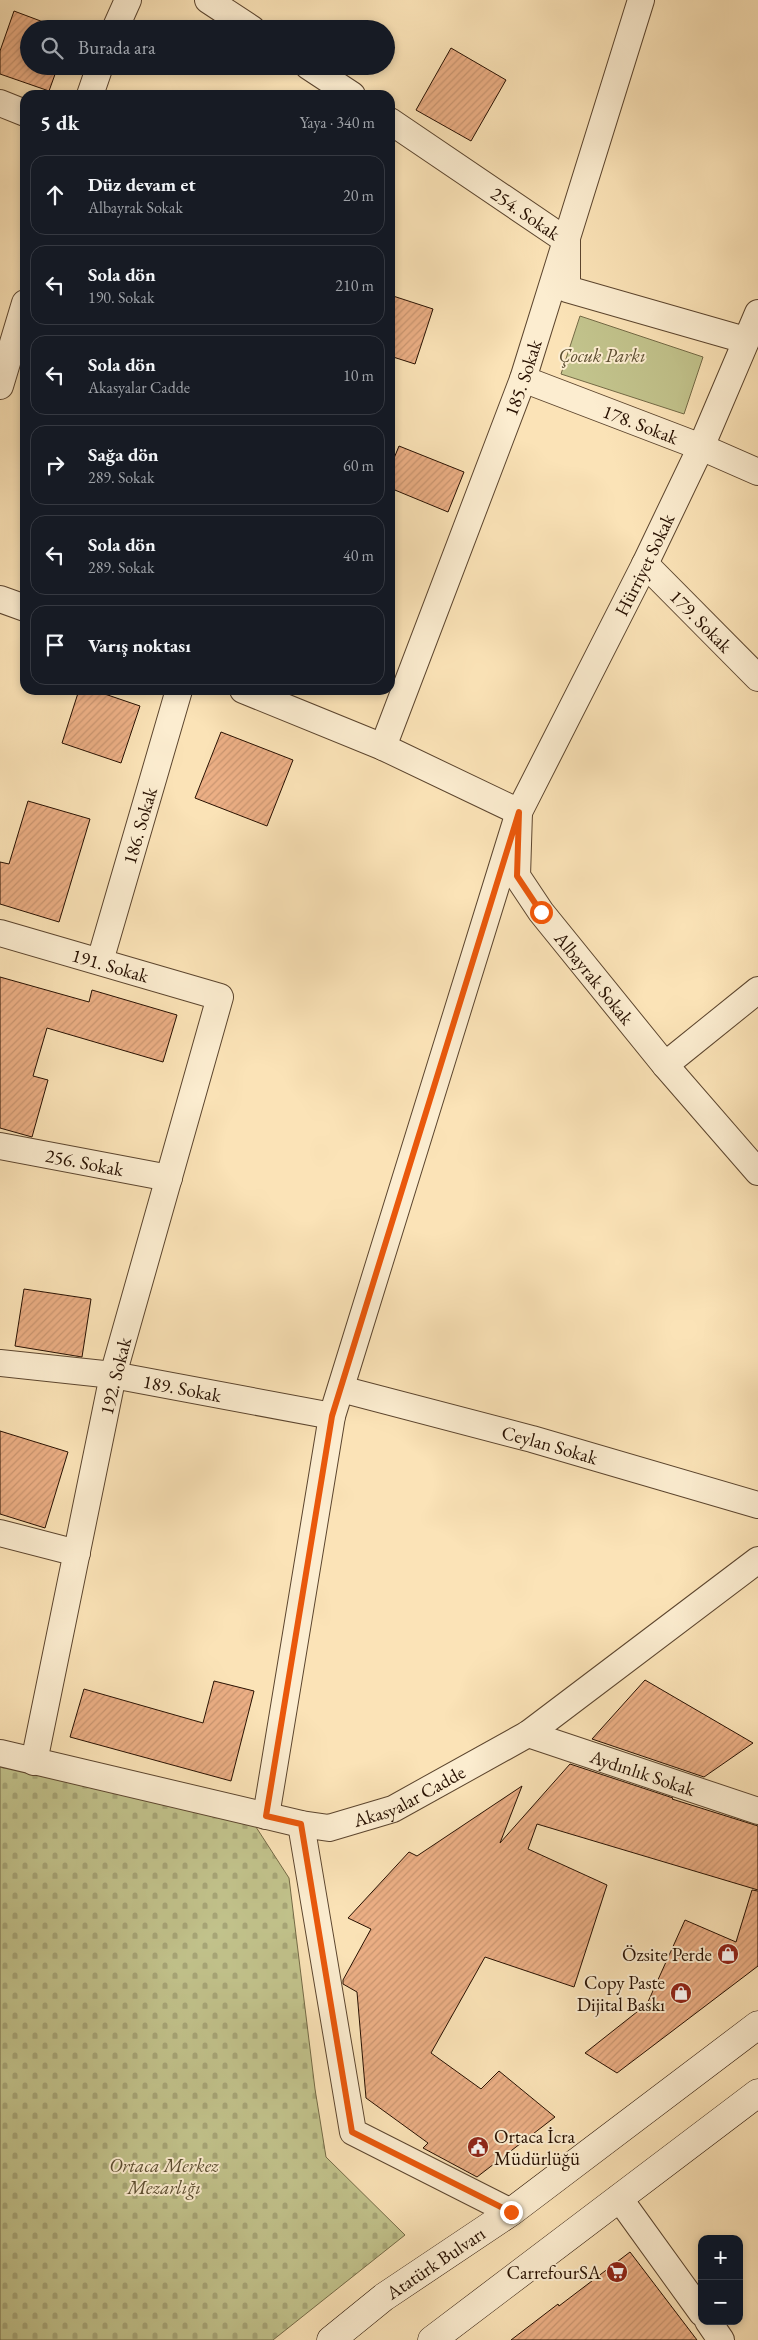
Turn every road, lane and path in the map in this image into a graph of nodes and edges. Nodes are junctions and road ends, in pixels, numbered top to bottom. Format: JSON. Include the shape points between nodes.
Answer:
{"nodes":[{"id":1,"x":128,"y":0,"type":"edge"},
{"id":2,"x":208,"y":0,"type":"edge"},
{"id":3,"x":642,"y":0,"type":"edge"},
{"id":4,"x":119,"y":20,"type":"edge"},
{"id":5,"x":238,"y":20,"type":"edge"},
{"id":6,"x":97,"y":75,"type":"edge"},
{"id":7,"x":322,"y":75,"type":"edge"},
{"id":8,"x":92,"y":90,"type":"edge"},
{"id":9,"x":344,"y":90,"type":"edge"},
{"id":10,"x":0,"y":103,"type":"edge"},
{"id":11,"x":20,"y":111,"type":"edge"},
{"id":12,"x":395,"y":124,"type":"edge"},
{"id":13,"x":567,"y":241,"type":"junction"},
{"id":14,"x":758,"y":313,"type":"edge"},
{"id":15,"x":20,"y":320,"type":"edge"},
{"id":16,"x":745,"y":340,"type":"junction"},
{"id":17,"x":523,"y":379,"type":"junction"},
{"id":18,"x":0,"y":386,"type":"edge"},
{"id":19,"x":701,"y":446,"type":"junction"},
{"id":20,"x":758,"y":472,"type":"edge"},
{"id":21,"x":645,"y":564,"type":"junction"},
{"id":22,"x":0,"y":599,"type":"edge"},
{"id":23,"x":20,"y":606,"type":"edge"},
{"id":24,"x":758,"y":678,"type":"edge"},
{"id":25,"x":178,"y":695,"type":"edge"},
{"id":26,"x":255,"y":695,"type":"edge"},
{"id":27,"x":383,"y":748,"type":"junction"},
{"id":28,"x":519,"y":812,"type":"junction"},
{"id":29,"x":0,"y":933,"type":"edge"},
{"id":30,"x":100,"y":961,"type":"junction"},
{"id":31,"x":758,"y":990,"type":"edge"},
{"id":32,"x":220,"y":997,"type":"joint"},
{"id":33,"x":665,"y":1065,"type":"junction"},
{"id":34,"x":0,"y":1146,"type":"edge"},
{"id":35,"x":758,"y":1172,"type":"edge"},
{"id":36,"x":168,"y":1178,"type":"junction"},
{"id":37,"x":0,"y":1363,"type":"edge"},
{"id":38,"x":113,"y":1375,"type":"junction"},
{"id":39,"x":340,"y":1389,"type":"junction"},
{"id":40,"x":332,"y":1416,"type":"junction"},
{"id":41,"x":758,"y":1505,"type":"edge"},
{"id":42,"x":0,"y":1533,"type":"edge"},
{"id":43,"x":77,"y":1553,"type":"junction"},
{"id":44,"x":758,"y":1560,"type":"edge"},
{"id":45,"x":528,"y":1734,"type":"junction"},
{"id":46,"x":0,"y":1753,"type":"edge"},
{"id":47,"x":34,"y":1762,"type":"junction"},
{"id":48,"x":758,"y":1811,"type":"edge"},
{"id":49,"x":266,"y":1816,"type":"junction"},
{"id":50,"x":301,"y":1824,"type":"junction"},
{"id":51,"x":758,"y":2025,"type":"edge"},
{"id":52,"x":758,"y":2093,"type":"edge"},
{"id":53,"x":619,"y":2198,"type":"junction"},
{"id":54,"x":511,"y":2212,"type":"junction"},
{"id":55,"x":698,"y":2307,"type":"edge"},
{"id":56,"x":711,"y":2325,"type":"edge"},
{"id":57,"x":331,"y":2340,"type":"edge"},
{"id":58,"x":432,"y":2340,"type":"edge"},
{"id":59,"x":721,"y":2340,"type":"edge"}],
"edges":[{"from":1,"to":4,"type":"street"},
{"from":2,"to":5,"type":"street"},
{"from":3,"to":13,"type":"street","name":"185. Sokak"},
{"from":6,"to":8,"type":"street"},
{"from":7,"to":9,"type":"street"},
{"from":10,"to":11,"type":"street"},
{"from":12,"to":13,"type":"street","name":"254. Sokak"},
{"from":13,"to":16,"type":"street","name":"254. Sokak","via":[[567,289]]},
{"from":13,"to":17,"type":"street","name":"185. Sokak"},
{"from":14,"to":16,"type":"street","name":"Hürriyet Sokak"},
{"from":15,"to":18,"type":"street"},
{"from":16,"to":19,"type":"street","name":"Hürriyet Sokak"},
{"from":17,"to":19,"type":"street","name":"178. Sokak"},
{"from":17,"to":27,"type":"street","name":"185. Sokak"},
{"from":19,"to":20,"type":"street","name":"178. Sokak"},
{"from":19,"to":21,"type":"street","name":"Hürriyet Sokak"},
{"from":21,"to":24,"type":"street","name":"179. Sokak"},
{"from":21,"to":28,"type":"street","name":"Hürriyet Sokak"},
{"from":22,"to":23,"type":"street"},
{"from":25,"to":30,"type":"street","name":"186. Sokak"},
{"from":26,"to":27,"type":"street"},
{"from":27,"to":28,"type":"street"},
{"from":28,"to":33,"type":"street","name":"Albayrak Sokak","via":[[517,876],[541,912]]},
{"from":28,"to":39,"type":"street","name":"Hürriyet Sokak"},
{"from":29,"to":30,"type":"street","name":"191. Sokak"},
{"from":30,"to":32,"type":"street","name":"191. Sokak"},
{"from":31,"to":33,"type":"street"},
{"from":32,"to":36,"type":"street","name":"192. Sokak"},
{"from":33,"to":35,"type":"street","name":"Albayrak Sokak"},
{"from":34,"to":36,"type":"street","name":"256. Sokak"},
{"from":36,"to":38,"type":"street","name":"192. Sokak"},
{"from":37,"to":38,"type":"street","name":"189. Sokak"},
{"from":38,"to":40,"type":"street","name":"189. Sokak"},
{"from":38,"to":43,"type":"street","name":"192. Sokak"},
{"from":39,"to":40,"type":"street","name":"Hürriyet Sokak"},
{"from":39,"to":41,"type":"street","name":"Ceylan Sokak","via":[[532,1439]]},
{"from":40,"to":49,"type":"street","name":"Hürriyet Sokak"},
{"from":42,"to":43,"type":"street"},
{"from":43,"to":47,"type":"street","name":"192. Sokak"},
{"from":44,"to":45,"type":"street","name":"Akasyalar Cadde"},
{"from":45,"to":48,"type":"street","name":"Aydınlık Sokak"},
{"from":45,"to":50,"type":"street","name":"Akasyalar Cadde","via":[[393,1809],[330,1828]]},
{"from":46,"to":47,"type":"street","name":"Akasyalar Cadde"},
{"from":47,"to":49,"type":"street","name":"Akasyalar Cadde"},
{"from":49,"to":50,"type":"street","name":"Akasyalar Cadde"},
{"from":50,"to":54,"type":"street","via":[[352,2132]]},
{"from":51,"to":54,"type":"main road","name":"Atatürk Bulvarı"},
{"from":52,"to":53,"type":"main road"},
{"from":53,"to":55,"type":"street"},
{"from":53,"to":58,"type":"main road"},
{"from":54,"to":57,"type":"main road","name":"Atatürk Bulvarı","via":[[384,2297]]},
{"from":56,"to":59,"type":"street"}]}
